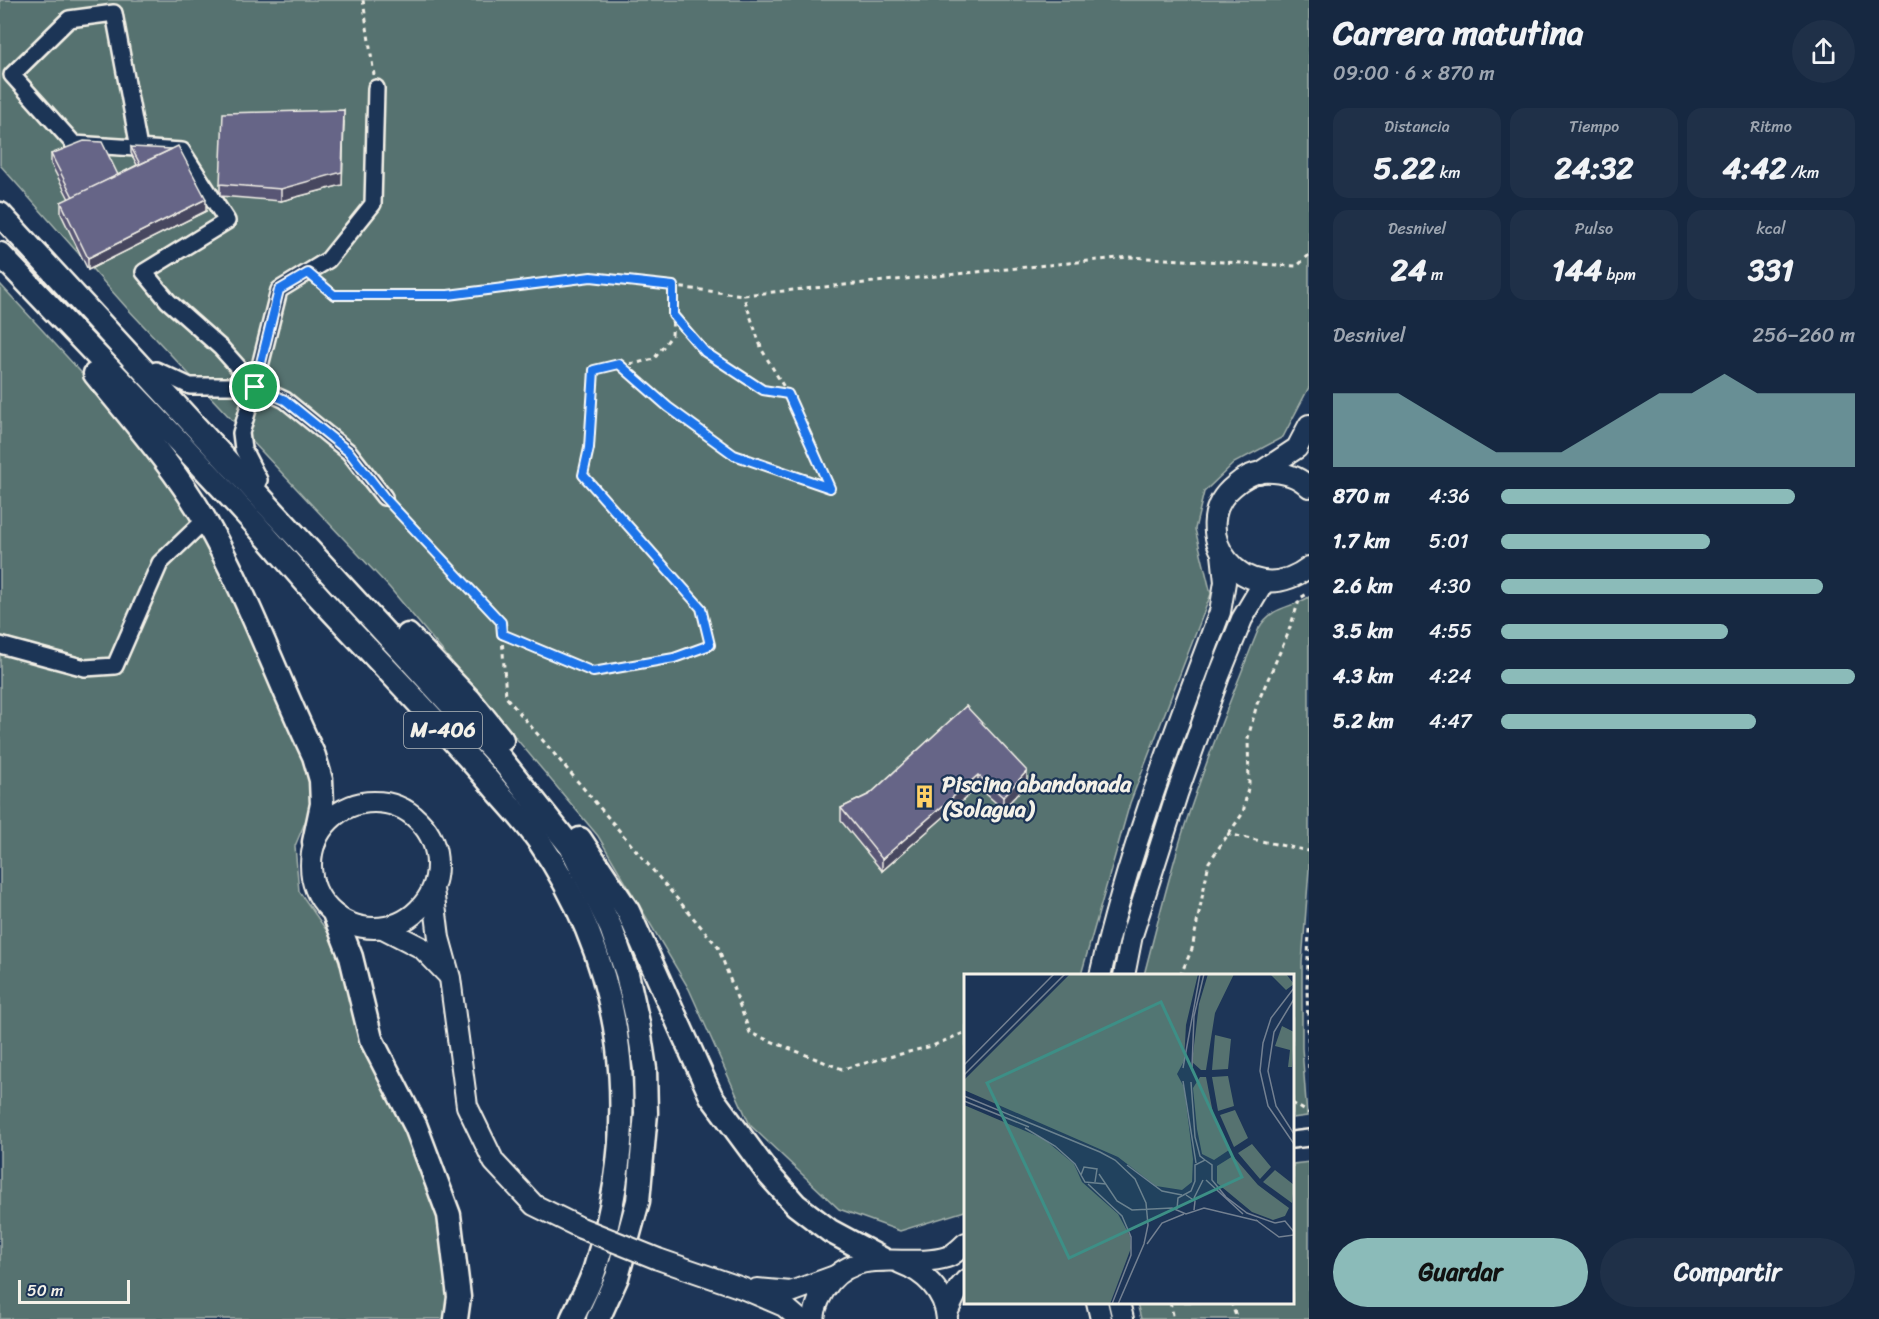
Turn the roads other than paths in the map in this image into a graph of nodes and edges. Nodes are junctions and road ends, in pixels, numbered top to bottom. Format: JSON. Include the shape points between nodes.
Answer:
{"nodes":[{"id":1,"x":376,"y":88,"type":"road end"},
{"id":2,"x":139,"y":148,"type":"junction"},
{"id":3,"x":0,"y":214,"type":"edge"},
{"id":4,"x":0,"y":254,"type":"edge"},
{"id":5,"x":0,"y":268,"type":"edge"},
{"id":6,"x":62,"y":280,"type":"junction"},
{"id":7,"x":156,"y":370,"type":"junction"},
{"id":8,"x":255,"y":387,"type":"junction"},
{"id":9,"x":1309,"y":424,"type":"edge"},
{"id":10,"x":1259,"y":472,"type":"junction"},
{"id":11,"x":260,"y":480,"type":"junction"},
{"id":12,"x":1309,"y":487,"type":"edge"},
{"id":13,"x":384,"y":497,"type":"road end"},
{"id":14,"x":205,"y":520,"type":"junction"},
{"id":15,"x":1222,"y":554,"type":"junction"},
{"id":16,"x":1309,"y":567,"type":"edge"},
{"id":17,"x":1264,"y":582,"type":"junction"},
{"id":18,"x":0,"y":645,"type":"edge"},
{"id":19,"x":314,"y":842,"type":"junction"},
{"id":20,"x":433,"y":889,"type":"junction"},
{"id":21,"x":335,"y":916,"type":"junction"},
{"id":22,"x":383,"y":928,"type":"junction"},
{"id":23,"x":1100,"y":974,"type":"edge"},
{"id":24,"x":1124,"y":974,"type":"edge"},
{"id":25,"x":450,"y":978,"type":"junction"},
{"id":26,"x":1309,"y":1138,"type":"edge"},
{"id":27,"x":1294,"y":1140,"type":"edge"},
{"id":28,"x":964,"y":1246,"type":"edge"},
{"id":29,"x":889,"y":1260,"type":"junction"},
{"id":30,"x":837,"y":1275,"type":"junction"},
{"id":31,"x":964,"y":1282,"type":"edge"},
{"id":32,"x":742,"y":1288,"type":"junction"},
{"id":33,"x":1097,"y":1304,"type":"edge"},
{"id":34,"x":1119,"y":1304,"type":"edge"},
{"id":35,"x":947,"y":1316,"type":"edge"},
{"id":36,"x":456,"y":1319,"type":"edge"},
{"id":37,"x":572,"y":1319,"type":"edge"},
{"id":38,"x":598,"y":1319,"type":"edge"},
{"id":39,"x":799,"y":1319,"type":"edge"},
{"id":40,"x":814,"y":1319,"type":"edge"},
{"id":41,"x":1101,"y":1319,"type":"edge"},
{"id":42,"x":1123,"y":1319,"type":"edge"}],
"edges":[{"from":1,"to":8,"type":"street","via":[[373,204],[328,260],[279,290]]},
{"from":2,"to":2,"type":"street","via":[[74,144],[12,75],[69,19],[114,13]]},
{"from":2,"to":8,"type":"street","via":[[183,151],[227,221],[144,272]]},
{"from":3,"to":6,"type":"highway","number":"M-406"},
{"from":4,"to":37,"type":"highway","number":"M-406","via":[[247,515],[473,763],[538,840],[573,900],[595,949],[611,1009],[623,1109],[611,1208],[596,1268]]},
{"from":5,"to":14,"type":"highway","via":[[83,359],[173,470]]},
{"from":6,"to":7,"type":"highway"},
{"from":6,"to":38,"type":"highway","number":"M-406","via":[[501,759],[571,847],[611,928],[627,974],[645,1069],[646,1113],[638,1201],[617,1277]]},
{"from":7,"to":8,"type":"street","via":[[189,386]]},
{"from":7,"to":11,"type":"highway"},
{"from":8,"to":11,"type":"street","via":[[241,433],[243,449]]},
{"from":8,"to":13,"type":"street","via":[[285,400],[349,452]]},
{"from":9,"to":10,"type":"main road","via":[[1297,448]]},
{"from":10,"to":12,"type":"main road","via":[[1290,475]]},
{"from":10,"to":15,"type":"main road","via":[[1229,490],[1220,504],[1215,521]]},
{"from":11,"to":29,"type":"highway","via":[[469,699],[566,818],[628,911],[711,1096],[770,1176],[796,1205],[821,1224]]},
{"from":14,"to":18,"type":"street","via":[[160,563],[116,666],[86,668]]},
{"from":14,"to":19,"type":"highway","via":[[238,584],[314,756],[322,804]]},
{"from":15,"to":17,"type":"main road","via":[[1233,568]]},
{"from":15,"to":23,"type":"main road","via":[[1225,582],[1220,612],[1156,788],[1110,930]]},
{"from":16,"to":17,"type":"main road","via":[[1281,582]]},
{"from":17,"to":24,"type":"main road","via":[[1242,619],[1215,686],[1132,935]]},
{"from":19,"to":20,"type":"main road","via":[[340,811],[378,802],[397,806],[414,817],[432,841],[437,870]]},
{"from":19,"to":21,"type":"main road","via":[[312,882],[321,901]]},
{"from":20,"to":22,"type":"main road","via":[[421,908],[404,921]]},
{"from":20,"to":25,"type":"main road","via":[[439,938]]},
{"from":21,"to":22,"type":"main road","via":[[350,924]]},
{"from":21,"to":36,"type":"highway","via":[[351,957],[370,1039],[416,1127],[449,1215],[459,1297]]},
{"from":22,"to":25,"type":"main road","via":[[422,948]]},
{"from":25,"to":32,"type":"main road","bridge":true,"via":[[467,1106],[494,1162],[534,1205],[657,1259]]},
{"from":26,"to":27,"type":"street"},
{"from":28,"to":29,"type":"main road","via":[[950,1257]]},
{"from":29,"to":30,"type":"main road","via":[[865,1261]]},
{"from":29,"to":35,"type":"main road","via":[[914,1268],[929,1280],[940,1295]]},
{"from":30,"to":32,"type":"main road","via":[[791,1292]]},
{"from":30,"to":40,"type":"main road","via":[[823,1291]]},
{"from":31,"to":35,"type":"main road"},
{"from":32,"to":39,"type":"main road","via":[[784,1306]]},
{"from":33,"to":41,"type":"main road"},
{"from":34,"to":42,"type":"main road"}]}
